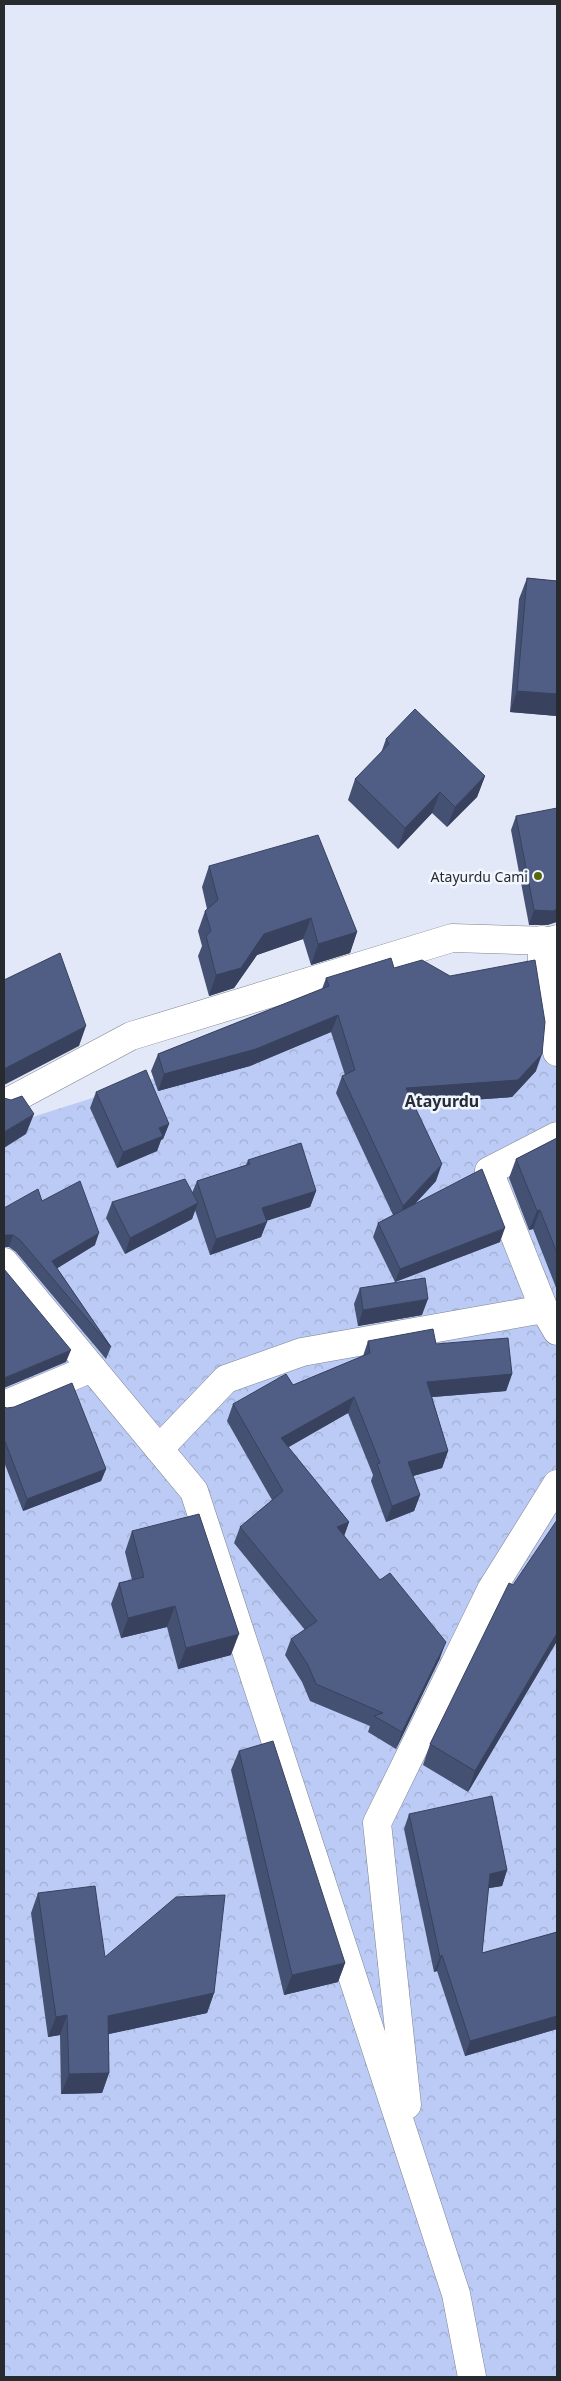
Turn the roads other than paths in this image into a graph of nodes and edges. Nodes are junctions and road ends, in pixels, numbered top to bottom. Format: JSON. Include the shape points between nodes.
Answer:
{"nodes":[{"id":1,"x":550,"y":940,"type":"edge"},
{"id":2,"x":557,"y":1052,"type":"edge"},
{"id":3,"x":4,"y":1104,"type":"edge"},
{"id":4,"x":557,"y":1136,"type":"edge"},
{"id":5,"x":4,"y":1262,"type":"edge"},
{"id":6,"x":550,"y":1320,"type":"edge"},
{"id":7,"x":92,"y":1368,"type":"junction"},
{"id":8,"x":4,"y":1405,"type":"edge"},
{"id":9,"x":159,"y":1449,"type":"junction"},
{"id":10,"x":557,"y":1484,"type":"edge"},
{"id":11,"x":412,"y":2159,"type":"junction"},
{"id":12,"x":472,"y":2377,"type":"edge"}],
"edges":[{"from":1,"to":2,"type":"street","via":[[542,962]]},
{"from":1,"to":3,"type":"street","via":[[452,938],[131,1036]]},
{"from":4,"to":6,"type":"street","via":[[489,1171]]},
{"from":5,"to":7,"type":"street"},
{"from":6,"to":9,"type":"street","via":[[302,1352],[226,1379]]},
{"from":7,"to":8,"type":"street"},
{"from":7,"to":9,"type":"street"},
{"from":9,"to":11,"type":"street","via":[[194,1491]]},
{"from":10,"to":11,"type":"street","via":[[491,1590],[377,1823]]},
{"from":11,"to":12,"type":"street","via":[[456,2294]]}]}
